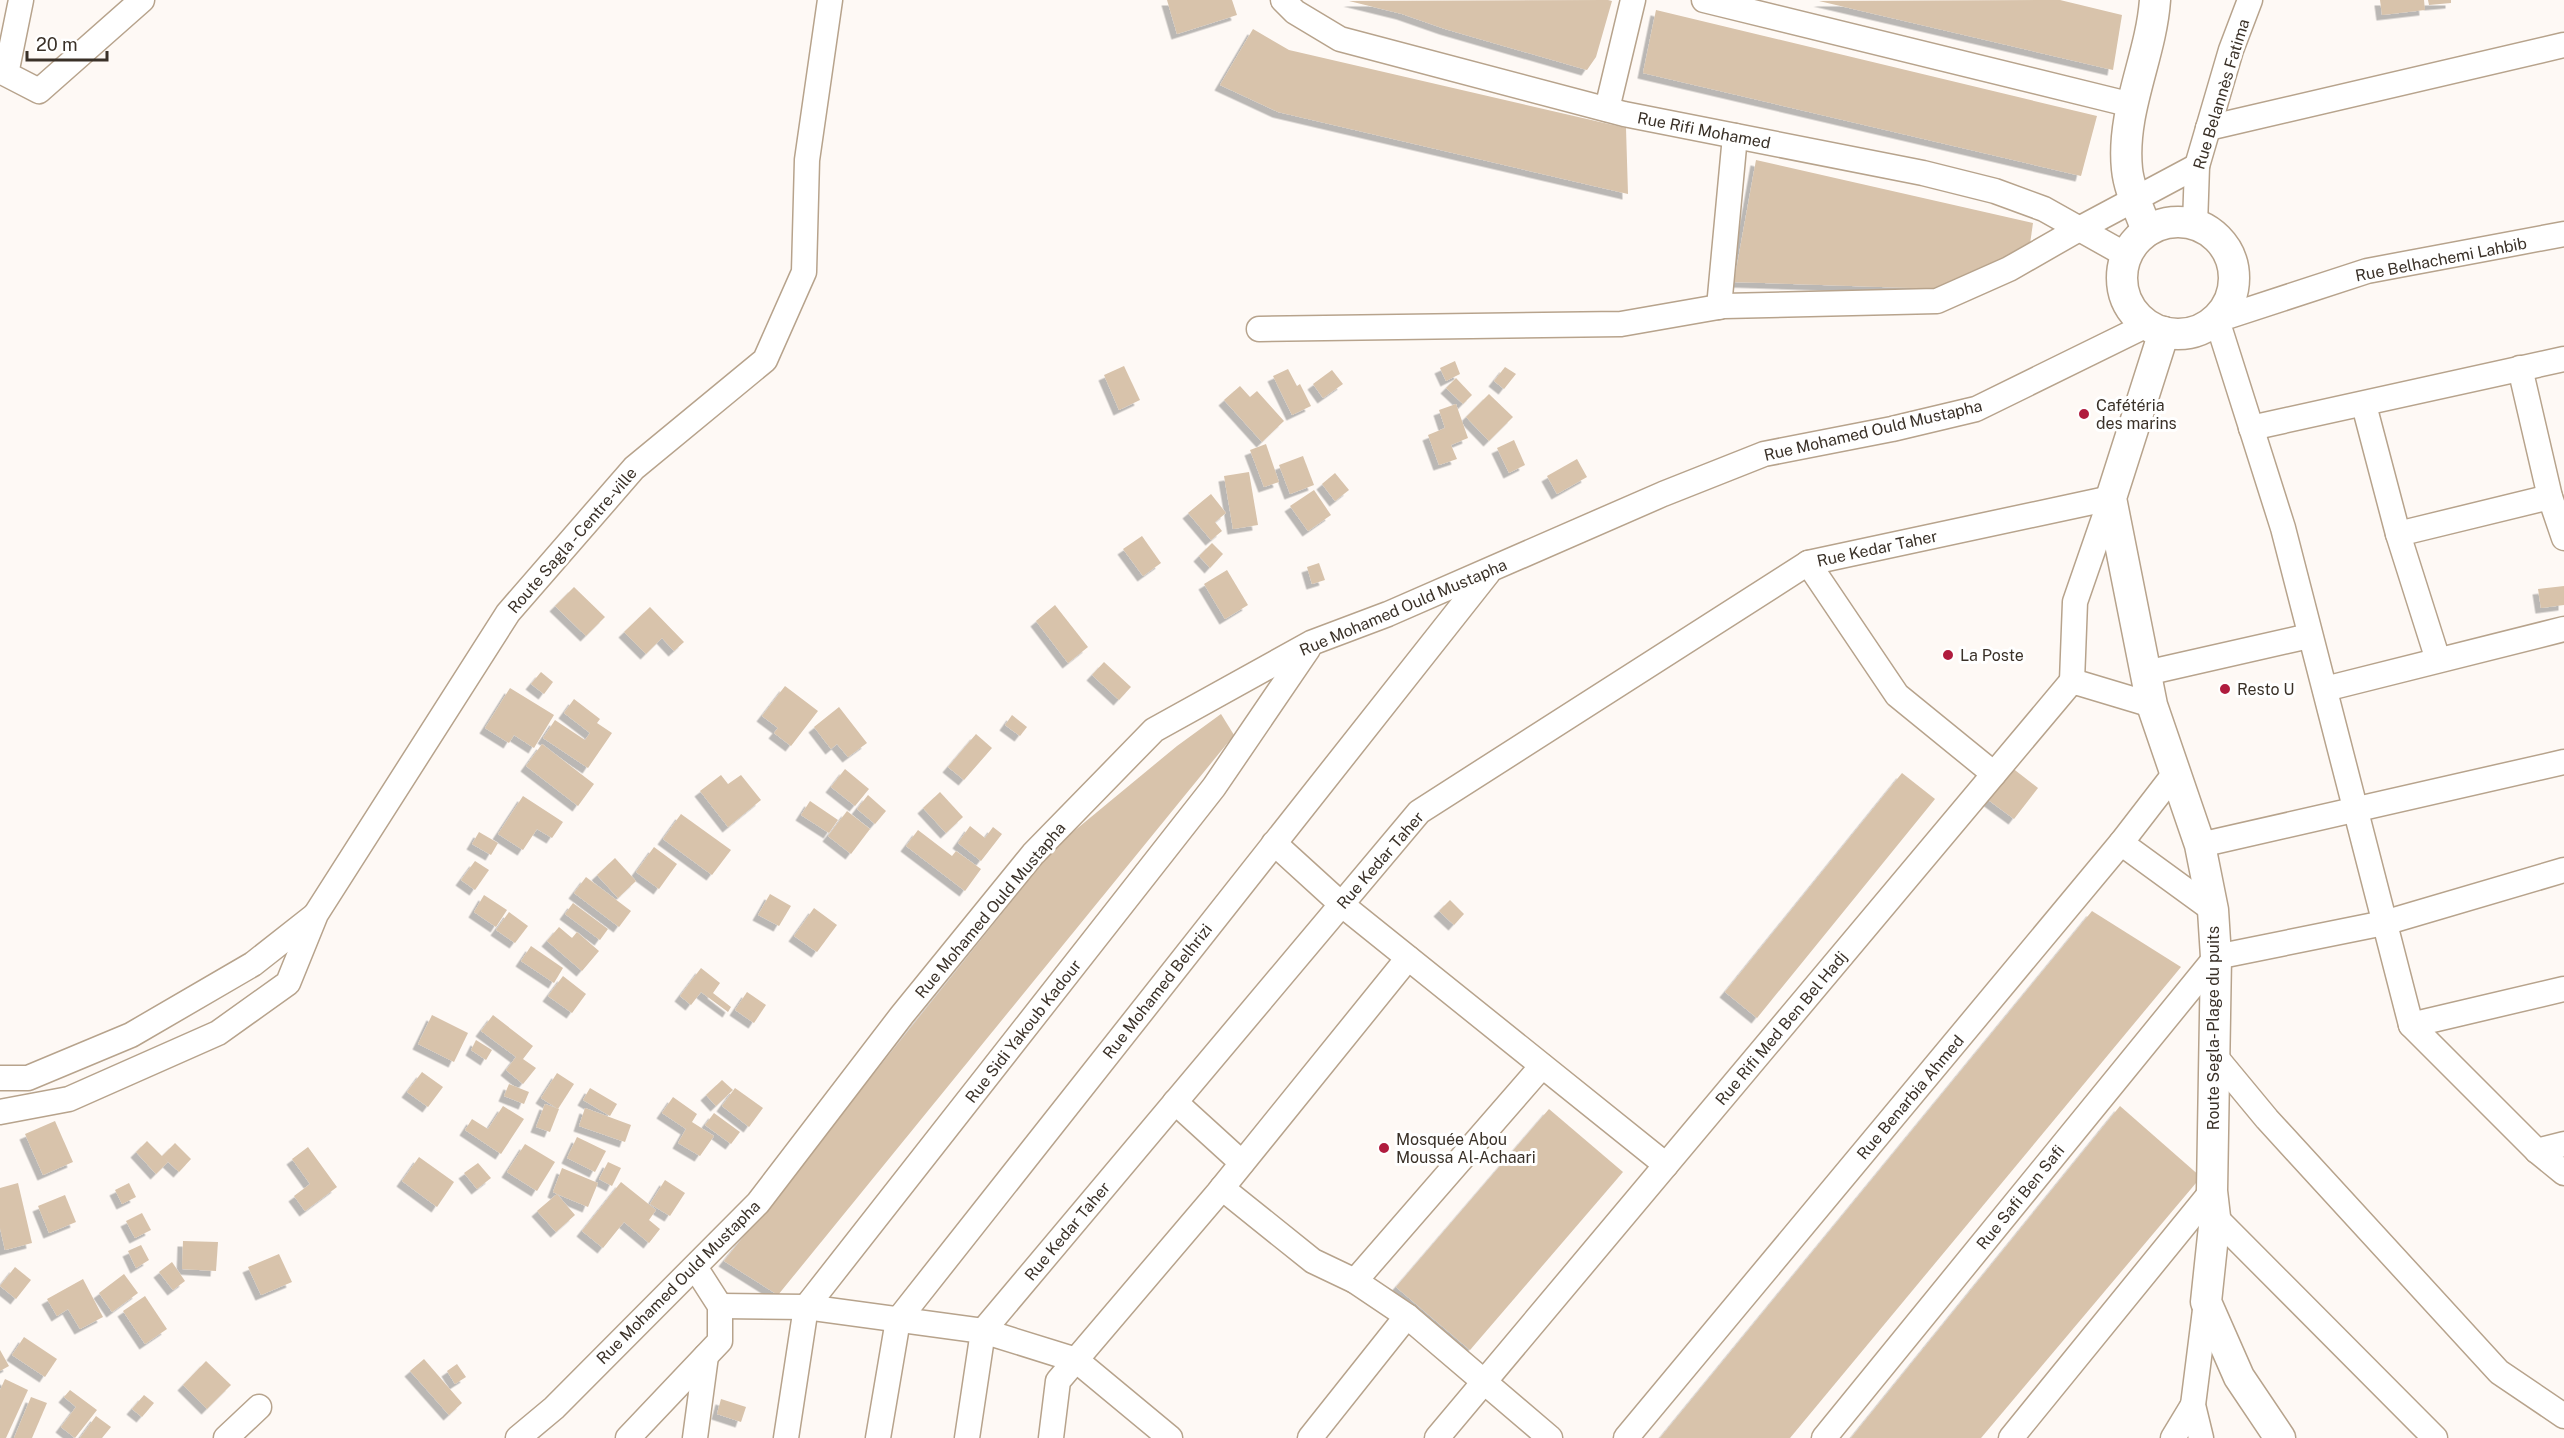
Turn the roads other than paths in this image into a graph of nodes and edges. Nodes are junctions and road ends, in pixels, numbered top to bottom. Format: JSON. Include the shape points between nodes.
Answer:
{"nodes":[{"id":1,"x":21,"y":0,"type":"edge"},
{"id":2,"x":142,"y":0,"type":"edge"},
{"id":3,"x":830,"y":0,"type":"edge"},
{"id":4,"x":1283,"y":0,"type":"edge"},
{"id":5,"x":1633,"y":0,"type":"edge"},
{"id":6,"x":1704,"y":0,"type":"edge"},
{"id":7,"x":2155,"y":0,"type":"edge"},
{"id":8,"x":2250,"y":0,"type":"edge"},
{"id":9,"x":2564,"y":45,"type":"edge"},
{"id":10,"x":2132,"y":105,"type":"junction"},
{"id":11,"x":1607,"y":110,"type":"junction"},
{"id":12,"x":2208,"y":128,"type":"junction"},
{"id":13,"x":1735,"y":136,"type":"junction"},
{"id":14,"x":2197,"y":166,"type":"junction"},
{"id":15,"x":2135,"y":200,"type":"junction"},
{"id":16,"x":2195,"y":225,"type":"junction"},
{"id":17,"x":2079,"y":229,"type":"junction"},
{"id":18,"x":2147,"y":231,"type":"junction"},
{"id":19,"x":2564,"y":234,"type":"edge"},
{"id":20,"x":2126,"y":255,"type":"junction"},
{"id":21,"x":1719,"y":307,"type":"junction"},
{"id":22,"x":2217,"y":320,"type":"junction"},
{"id":23,"x":2156,"y":328,"type":"junction"},
{"id":24,"x":1259,"y":329,"type":"dead end"},
{"id":25,"x":2564,"y":358,"type":"edge"},
{"id":26,"x":2520,"y":368,"type":"junction"},
{"id":27,"x":2364,"y":405,"type":"junction"},
{"id":28,"x":2251,"y":428,"type":"junction"},
{"id":29,"x":2550,"y":497,"type":"junction"},
{"id":30,"x":2110,"y":498,"type":"junction"},
{"id":31,"x":2398,"y":534,"type":"junction"},
{"id":32,"x":2564,"y":538,"type":"edge"},
{"id":33,"x":1808,"y":563,"type":"junction"},
{"id":34,"x":1491,"y":569,"type":"junction"},
{"id":35,"x":2564,"y":629,"type":"edge"},
{"id":36,"x":2309,"y":636,"type":"junction"},
{"id":37,"x":1311,"y":643,"type":"junction"},
{"id":38,"x":2438,"y":660,"type":"junction"},
{"id":39,"x":2146,"y":673,"type":"junction"},
{"id":40,"x":2072,"y":681,"type":"junction"},
{"id":41,"x":2325,"y":689,"type":"junction"},
{"id":42,"x":2152,"y":705,"type":"junction"},
{"id":43,"x":2564,"y":762,"type":"edge"},
{"id":44,"x":2175,"y":773,"type":"junction"},
{"id":45,"x":1994,"y":774,"type":"junction"},
{"id":46,"x":2355,"y":809,"type":"junction"},
{"id":47,"x":1274,"y":843,"type":"junction"},
{"id":48,"x":2121,"y":843,"type":"junction"},
{"id":49,"x":2200,"y":844,"type":"junction"},
{"id":50,"x":2564,"y":870,"type":"edge"},
{"id":51,"x":1341,"y":904,"type":"junction"},
{"id":52,"x":2213,"y":910,"type":"junction"},
{"id":53,"x":316,"y":914,"type":"junction"},
{"id":54,"x":2384,"y":923,"type":"junction"},
{"id":55,"x":2216,"y":957,"type":"junction"},
{"id":56,"x":1408,"y":958,"type":"junction"},
{"id":57,"x":2564,"y":989,"type":"edge"},
{"id":58,"x":2411,"y":1025,"type":"junction"},
{"id":59,"x":2214,"y":1054,"type":"junction"},
{"id":60,"x":1542,"y":1066,"type":"junction"},
{"id":61,"x":0,"y":1078,"type":"edge"},
{"id":62,"x":1175,"y":1102,"type":"junction"},
{"id":63,"x":0,"y":1112,"type":"edge"},
{"id":64,"x":2564,"y":1144,"type":"edge"},
{"id":65,"x":2537,"y":1150,"type":"junction"},
{"id":66,"x":1242,"y":1163,"type":"junction"},
{"id":67,"x":1666,"y":1166,"type":"junction"},
{"id":68,"x":2564,"y":1173,"type":"edge"},
{"id":69,"x":1222,"y":1188,"type":"junction"},
{"id":70,"x":2214,"y":1204,"type":"junction"},
{"id":71,"x":695,"y":1266,"type":"junction"},
{"id":72,"x":1355,"y":1281,"type":"junction"},
{"id":73,"x":2206,"y":1302,"type":"junction"},
{"id":74,"x":720,"y":1306,"type":"junction"},
{"id":75,"x":806,"y":1307,"type":"junction"},
{"id":76,"x":1407,"y":1316,"type":"junction"},
{"id":77,"x":898,"y":1320,"type":"junction"},
{"id":78,"x":983,"y":1330,"type":"junction"},
{"id":79,"x":706,"y":1356,"type":"junction"},
{"id":80,"x":1076,"y":1360,"type":"junction"},
{"id":81,"x":1484,"y":1381,"type":"junction"},
{"id":82,"x":2193,"y":1405,"type":"junction"},
{"id":83,"x":259,"y":1407,"type":"dead end"},
{"id":84,"x":2564,"y":1416,"type":"edge"},
{"id":85,"x":226,"y":1438,"type":"edge"},
{"id":86,"x":518,"y":1438,"type":"edge"},
{"id":87,"x":628,"y":1438,"type":"edge"},
{"id":88,"x":694,"y":1438,"type":"edge"},
{"id":89,"x":786,"y":1438,"type":"edge"},
{"id":90,"x":878,"y":1438,"type":"edge"},
{"id":91,"x":967,"y":1438,"type":"edge"},
{"id":92,"x":1051,"y":1438,"type":"edge"},
{"id":93,"x":1170,"y":1438,"type":"edge"},
{"id":94,"x":1310,"y":1438,"type":"edge"},
{"id":95,"x":1437,"y":1438,"type":"edge"},
{"id":96,"x":1550,"y":1438,"type":"edge"},
{"id":97,"x":1626,"y":1438,"type":"edge"},
{"id":98,"x":1824,"y":1438,"type":"edge"},
{"id":99,"x":2011,"y":1438,"type":"edge"},
{"id":100,"x":2173,"y":1438,"type":"edge"},
{"id":101,"x":2201,"y":1438,"type":"edge"},
{"id":102,"x":2280,"y":1438,"type":"edge"},
{"id":103,"x":2435,"y":1438,"type":"edge"}],
"edges":[{"from":1,"to":2,"type":"street","via":[[6,74],[39,91]]},
{"from":3,"to":53,"type":"street","name":"Route Sagla - Centre-ville","via":[[807,160],[804,272],[765,360],[633,468],[508,612]]},
{"from":4,"to":11,"type":"street","name":"Rue Rifi Mohamed","via":[[1295,12],[1340,39]]},
{"from":5,"to":11,"type":"street"},
{"from":6,"to":10,"type":"street"},
{"from":7,"to":10,"type":"street"},
{"from":8,"to":12,"type":"street","name":"Rue Belannès Fatima"},
{"from":9,"to":12,"type":"street"},
{"from":10,"to":15,"type":"street","via":[[2126,154]]},
{"from":11,"to":13,"type":"street","name":"Rue Rifi Mohamed"},
{"from":12,"to":14,"type":"street","name":"Rue Belannès Fatima"},
{"from":13,"to":17,"type":"street","name":"Rue Rifi Mohamed","via":[[1995,191],[2044,209]]},
{"from":13,"to":21,"type":"street"},
{"from":14,"to":15,"type":"street"},
{"from":14,"to":16,"type":"street","name":"Rue Belannès Fatima"},
{"from":15,"to":17,"type":"street"},
{"from":15,"to":18,"type":"street"},
{"from":16,"to":18,"type":"street","via":[[2157,225]]},
{"from":16,"to":22,"type":"street","via":[[2211,232],[2225,246],[2233,266],[2229,304]]},
{"from":17,"to":20,"type":"street","name":"Rue Rifi Mohamed"},
{"from":17,"to":21,"type":"street","via":[[2009,269],[1937,301]]},
{"from":18,"to":20,"type":"street"},
{"from":19,"to":22,"type":"street","name":"Rue Belhachemi Lahbib","via":[[2367,271]]},
{"from":20,"to":23,"type":"street","via":[[2121,280],[2124,298],[2134,315]]},
{"from":21,"to":24,"type":"street","via":[[1621,324]]},
{"from":22,"to":23,"type":"street","via":[[2187,334]]},
{"from":22,"to":28,"type":"street"},
{"from":23,"to":30,"type":"street","name":"Route Segla- Plage du puits"},
{"from":23,"to":34,"type":"street","name":"Rue Mohamed Ould Mustapha","via":[[1976,409],[1764,454]]},
{"from":25,"to":26,"type":"street"},
{"from":26,"to":27,"type":"street"},
{"from":26,"to":29,"type":"street"},
{"from":27,"to":28,"type":"street"},
{"from":27,"to":31,"type":"street"},
{"from":28,"to":36,"type":"street","via":[[2283,528]]},
{"from":29,"to":31,"type":"street"},
{"from":29,"to":32,"type":"street"},
{"from":30,"to":33,"type":"street","name":"Rue Kedar Taher"},
{"from":30,"to":39,"type":"street","name":"Route Segla- Plage du puits"},
{"from":30,"to":40,"type":"street","via":[[2075,602]]},
{"from":31,"to":38,"type":"street"},
{"from":33,"to":45,"type":"street","via":[[1897,695]]},
{"from":33,"to":51,"type":"street","name":"Rue Kedar Taher","via":[[1419,812]]},
{"from":34,"to":37,"type":"street","name":"Rue Mohamed Ould Mustapha"},
{"from":34,"to":47,"type":"street","name":"Rue Mohamed Belhrizi"},
{"from":35,"to":38,"type":"street"},
{"from":36,"to":39,"type":"street"},
{"from":36,"to":41,"type":"street"},
{"from":37,"to":71,"type":"street","name":"Rue Mohamed Ould Mustapha","via":[[1154,730],[1033,854],[902,1015],[758,1203]]},
{"from":37,"to":75,"type":"street","name":"Rue Sidi Yakoub Kadour","via":[[1214,787]]},
{"from":38,"to":41,"type":"street"},
{"from":39,"to":42,"type":"street","name":"Route Segla- Plage du puits"},
{"from":40,"to":42,"type":"street"},
{"from":40,"to":45,"type":"street","name":"Rue Rifi Med Ben Bel Hadj"},
{"from":41,"to":46,"type":"street"},
{"from":42,"to":44,"type":"street","name":"Route Segla- Plage du puits"},
{"from":43,"to":46,"type":"street"},
{"from":44,"to":48,"type":"street","name":"Rue Benarbia Ahmed"},
{"from":44,"to":49,"type":"street","name":"Route Segla- Plage du puits"},
{"from":45,"to":67,"type":"street","name":"Rue Rifi Med Ben Bel Hadj"},
{"from":46,"to":49,"type":"street"},
{"from":46,"to":54,"type":"street"},
{"from":47,"to":51,"type":"street"},
{"from":47,"to":77,"type":"street","name":"Rue Mohamed Belhrizi"},
{"from":48,"to":52,"type":"street"},
{"from":48,"to":97,"type":"street","name":"Rue Benarbia Ahmed"},
{"from":49,"to":52,"type":"street","name":"Route Segla- Plage du puits"},
{"from":50,"to":54,"type":"street"},
{"from":51,"to":56,"type":"street"},
{"from":51,"to":62,"type":"street","name":"Rue Kedar Taher"},
{"from":52,"to":55,"type":"street","name":"Route Segla- Plage du puits"},
{"from":53,"to":61,"type":"street","name":"Route Sagla - Centre-ville","via":[[253,964],[131,1035],[28,1078]]},
{"from":53,"to":63,"type":"street","name":"Route Sagla - Centre-ville","via":[[288,983],[218,1033],[69,1099]]},
{"from":54,"to":55,"type":"street"},
{"from":54,"to":58,"type":"street"},
{"from":55,"to":59,"type":"street","name":"Route Segla- Plage du puits"},
{"from":55,"to":98,"type":"street","name":"Rue Safi Ben Safi"},
{"from":56,"to":60,"type":"street"},
{"from":56,"to":66,"type":"street"},
{"from":57,"to":58,"type":"street"},
{"from":58,"to":65,"type":"street"},
{"from":59,"to":70,"type":"street","name":"Route Segla- Plage du puits"},
{"from":59,"to":84,"type":"street","via":[[2267,1119],[2499,1372]]},
{"from":60,"to":67,"type":"street"},
{"from":60,"to":72,"type":"street"},
{"from":62,"to":66,"type":"street"},
{"from":62,"to":78,"type":"street","name":"Rue Kedar Taher"},
{"from":64,"to":65,"type":"street"},
{"from":65,"to":68,"type":"street"},
{"from":66,"to":69,"type":"street"},
{"from":67,"to":81,"type":"street","name":"Rue Rifi Med Ben Bel Hadj"},
{"from":69,"to":72,"type":"street","via":[[1313,1261]]},
{"from":69,"to":80,"type":"street"},
{"from":70,"to":73,"type":"street","name":"Route Segla- Plage du puits"},
{"from":70,"to":99,"type":"street"},
{"from":70,"to":103,"type":"street"},
{"from":71,"to":74,"type":"street"},
{"from":71,"to":86,"type":"street","name":"Rue Mohamed Ould Mustapha"},
{"from":72,"to":76,"type":"street"},
{"from":73,"to":82,"type":"street"},
{"from":73,"to":102,"type":"street","via":[[2239,1377]]},
{"from":74,"to":75,"type":"street"},
{"from":74,"to":79,"type":"street","via":[[720,1341]]},
{"from":75,"to":77,"type":"street"},
{"from":75,"to":89,"type":"street","name":"Rue Sidi Yakoub Kadour"},
{"from":76,"to":81,"type":"street"},
{"from":76,"to":94,"type":"street"},
{"from":77,"to":78,"type":"street"},
{"from":77,"to":90,"type":"street","name":"Rue Mohamed Belhrizi"},
{"from":78,"to":80,"type":"street"},
{"from":78,"to":91,"type":"street"},
{"from":79,"to":87,"type":"street"},
{"from":79,"to":88,"type":"street"},
{"from":80,"to":92,"type":"street","via":[[1058,1381]]},
{"from":80,"to":93,"type":"street"},
{"from":81,"to":95,"type":"street","name":"Rue Rifi Med Ben Bel Hadj"},
{"from":81,"to":96,"type":"street"},
{"from":82,"to":100,"type":"street"},
{"from":82,"to":101,"type":"street"},
{"from":83,"to":85,"type":"street"}]}
